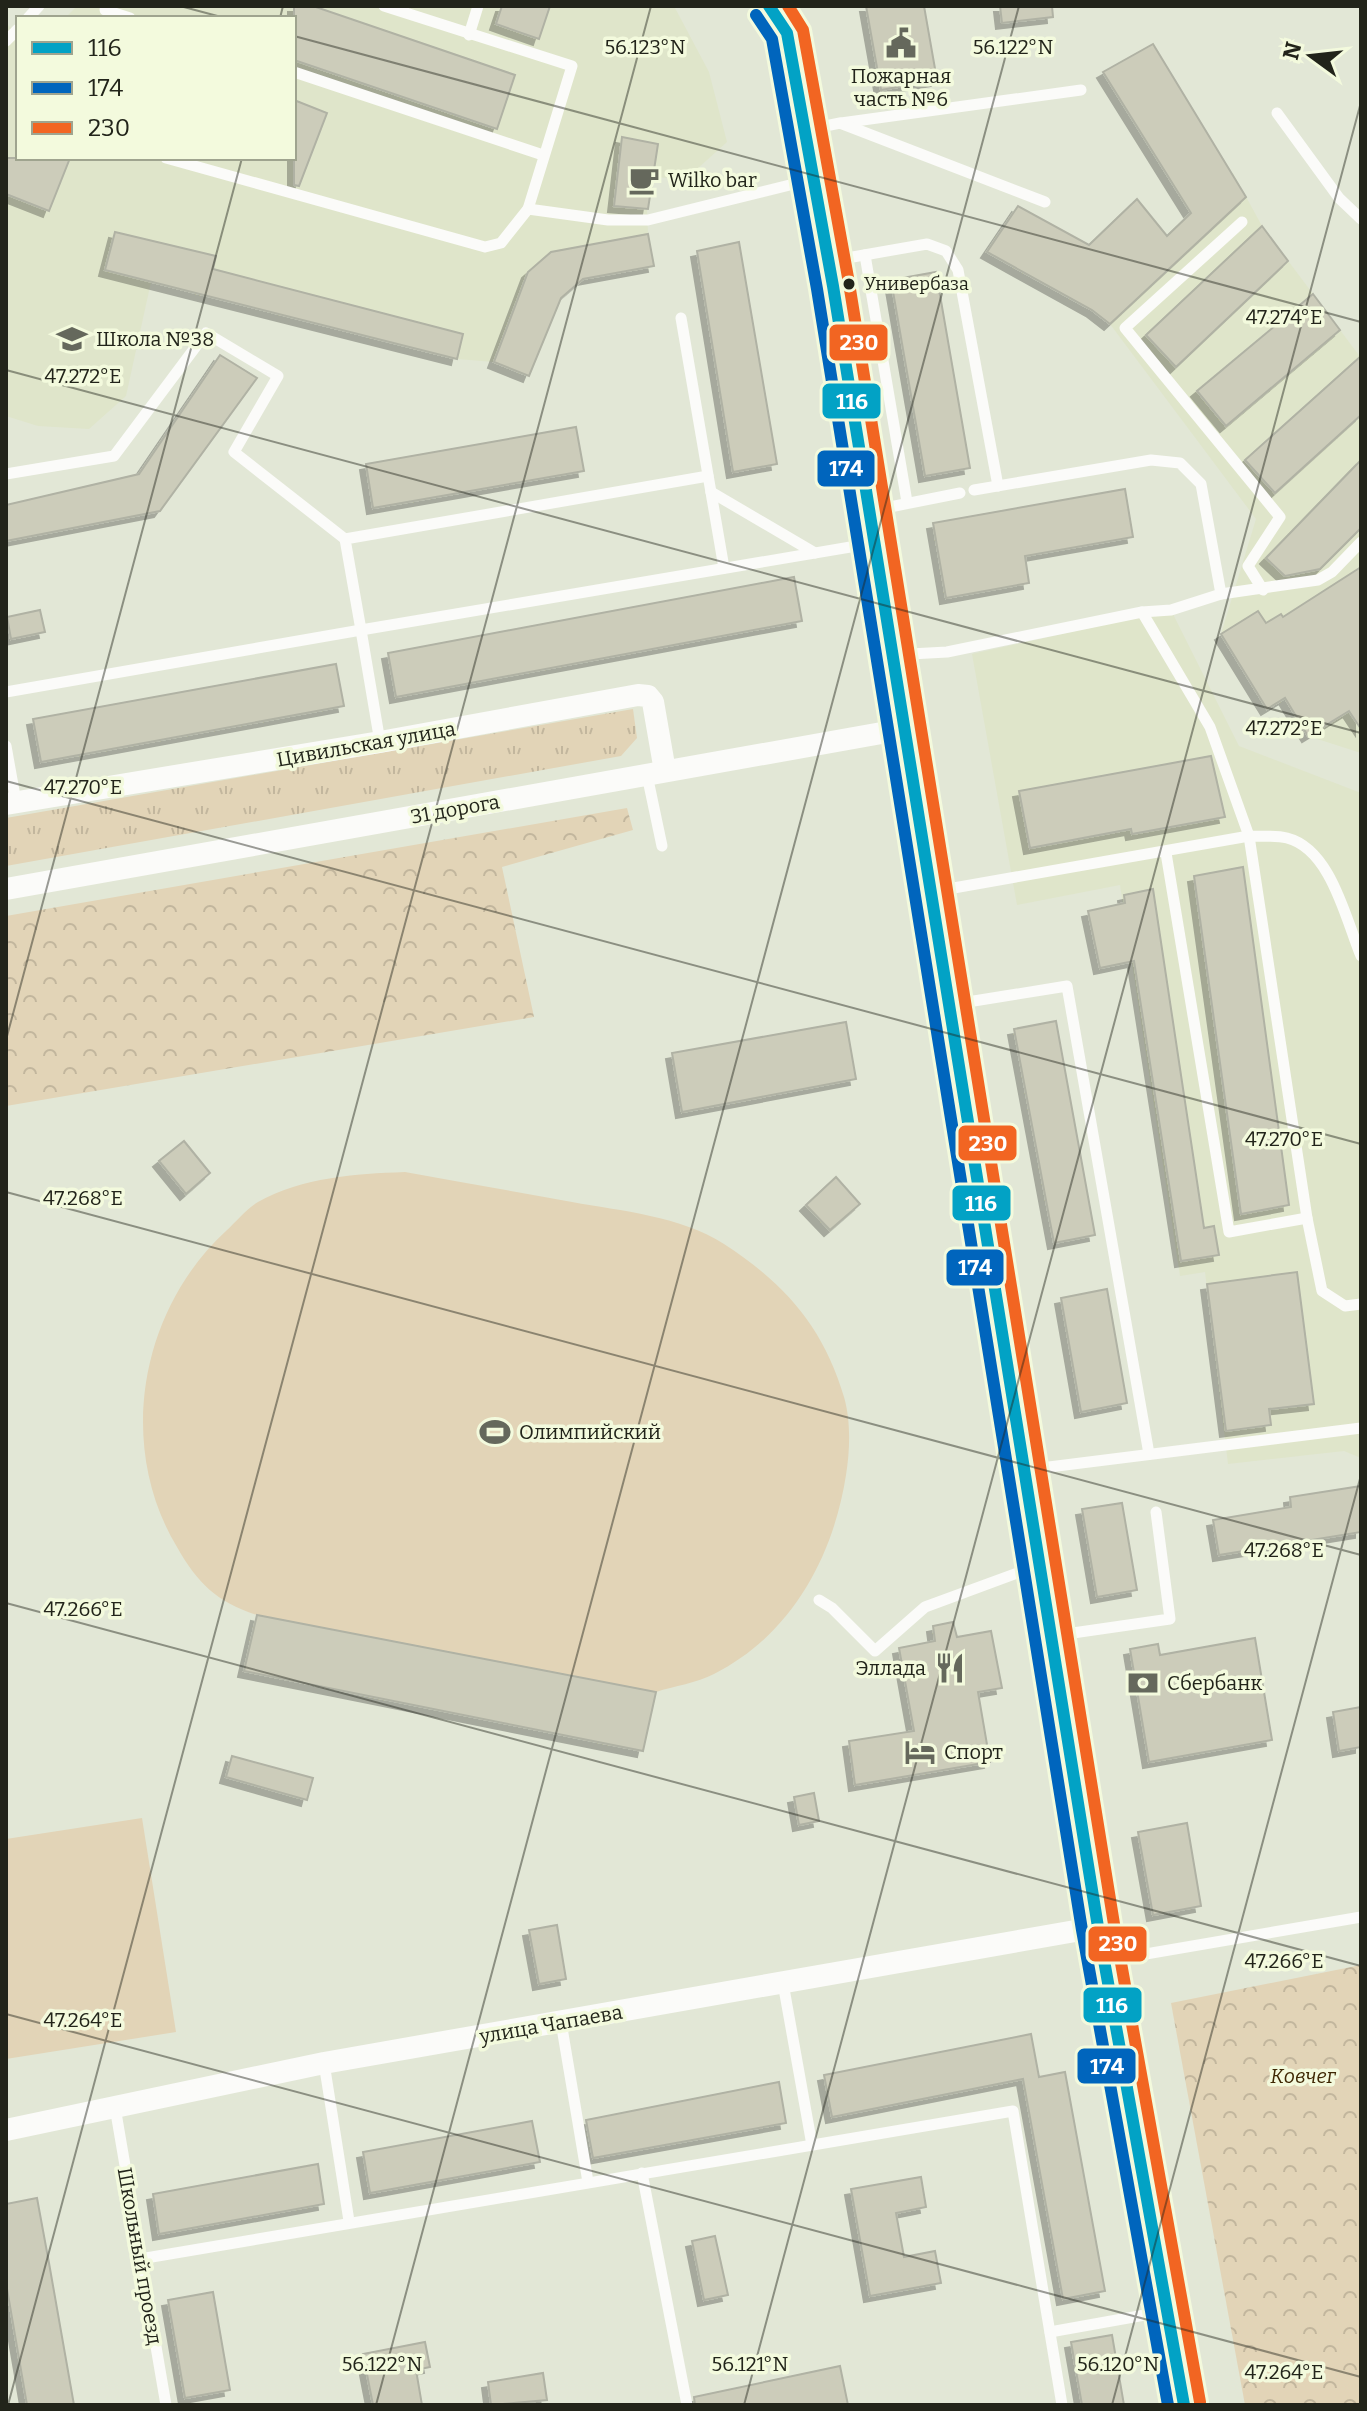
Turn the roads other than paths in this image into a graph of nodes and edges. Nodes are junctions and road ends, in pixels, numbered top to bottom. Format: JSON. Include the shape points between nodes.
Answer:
{"nodes":[{"id":1,"x":384,"y":6,"type":"edge"},
{"id":2,"x":478,"y":6,"type":"edge"},
{"id":3,"x":769,"y":6,"type":"edge"},
{"id":4,"x":782,"y":6,"type":"edge"},
{"id":5,"x":105,"y":10,"type":"dead end"},
{"id":6,"x":124,"y":16,"type":"edge"},
{"id":7,"x":787,"y":33,"type":"junction"},
{"id":8,"x":469,"y":35,"type":"junction"},
{"id":9,"x":296,"y":73,"type":"edge"},
{"id":10,"x":1081,"y":90,"type":"dead end"},
{"id":11,"x":1277,"y":113,"type":"dead end"},
{"id":12,"x":840,"y":123,"type":"junction"},
{"id":13,"x":806,"y":130,"type":"junction"},
{"id":14,"x":543,"y":155,"type":"junction"},
{"id":15,"x":173,"y":160,"type":"edge"},
{"id":16,"x":815,"y":178,"type":"junction"},
{"id":17,"x":1045,"y":202,"type":"dead end"},
{"id":18,"x":528,"y":209,"type":"junction"},
{"id":19,"x":1361,"y":219,"type":"edge"},
{"id":20,"x":1242,"y":222,"type":"dead end"},
{"id":21,"x":865,"y":255,"type":"junction"},
{"id":22,"x":829,"y":261,"type":"junction"},
{"id":23,"x":681,"y":318,"type":"dead end"},
{"id":24,"x":6,"y":474,"type":"edge"},
{"id":25,"x":708,"y":476,"type":"junction"},
{"id":26,"x":998,"y":486,"type":"junction"},
{"id":27,"x":974,"y":490,"type":"dead end"},
{"id":28,"x":711,"y":492,"type":"junction"},
{"id":29,"x":960,"y":493,"type":"dead end"},
{"id":30,"x":907,"y":502,"type":"junction"},
{"id":31,"x":869,"y":511,"type":"junction"},
{"id":32,"x":345,"y":539,"type":"junction"},
{"id":33,"x":1361,"y":542,"type":"edge"},
{"id":34,"x":874,"y":543,"type":"junction"},
{"id":35,"x":816,"y":553,"type":"junction"},
{"id":36,"x":724,"y":568,"type":"junction"},
{"id":37,"x":1263,"y":590,"type":"junction"},
{"id":38,"x":1221,"y":594,"type":"junction"},
{"id":39,"x":1142,"y":612,"type":"junction"},
{"id":40,"x":361,"y":630,"type":"junction"},
{"id":41,"x":892,"y":655,"type":"junction"},
{"id":42,"x":6,"y":692,"type":"edge"},
{"id":43,"x":904,"y":729,"type":"junction"},
{"id":44,"x":380,"y":742,"type":"junction"},
{"id":45,"x":6,"y":746,"type":"edge"},
{"id":46,"x":656,"y":773,"type":"junction"},
{"id":47,"x":11,"y":803,"type":"edge"},
{"id":48,"x":1249,"y":836,"type":"junction"},
{"id":49,"x":662,"y":846,"type":"dead end"},
{"id":50,"x":1166,"y":853,"type":"junction"},
{"id":51,"x":6,"y":889,"type":"edge"},
{"id":52,"x":931,"y":892,"type":"junction"},
{"id":53,"x":1361,"y":956,"type":"edge"},
{"id":54,"x":949,"y":1005,"type":"junction"},
{"id":55,"x":1307,"y":1218,"type":"junction"},
{"id":56,"x":1361,"y":1304,"type":"edge"},
{"id":57,"x":1361,"y":1428,"type":"edge"},
{"id":58,"x":1149,"y":1454,"type":"junction"},
{"id":59,"x":1025,"y":1470,"type":"junction"},
{"id":60,"x":1156,"y":1512,"type":"dead end"},
{"id":61,"x":1040,"y":1564,"type":"junction"},
{"id":62,"x":819,"y":1600,"type":"dead end"},
{"id":63,"x":1052,"y":1636,"type":"junction"},
{"id":64,"x":1361,"y":1917,"type":"edge"},
{"id":65,"x":1098,"y":1927,"type":"junction"},
{"id":66,"x":1104,"y":1961,"type":"junction"},
{"id":67,"x":783,"y":1983,"type":"junction"},
{"id":68,"x":561,"y":2022,"type":"junction"},
{"id":69,"x":324,"y":2063,"type":"junction"},
{"id":70,"x":115,"y":2107,"type":"junction"},
{"id":71,"x":6,"y":2130,"type":"edge"},
{"id":72,"x":812,"y":2145,"type":"junction"},
{"id":73,"x":642,"y":2173,"type":"junction"},
{"id":74,"x":588,"y":2182,"type":"junction"},
{"id":75,"x":349,"y":2221,"type":"junction"},
{"id":76,"x":140,"y":2259,"type":"junction"},
{"id":77,"x":1167,"y":2311,"type":"junction"},
{"id":78,"x":1050,"y":2332,"type":"junction"},
{"id":79,"x":166,"y":2405,"type":"edge"},
{"id":80,"x":687,"y":2405,"type":"edge"},
{"id":81,"x":1062,"y":2405,"type":"edge"},
{"id":82,"x":1184,"y":2405,"type":"edge"}],
"edges":[{"from":1,"to":8,"type":"lane"},
{"from":2,"to":8,"type":"lane"},
{"from":3,"to":7,"type":"street"},
{"from":4,"to":7,"type":"street"},
{"from":5,"to":6,"type":"lane"},
{"from":7,"to":13,"type":"street"},
{"from":8,"to":14,"type":"lane","via":[[572,66]]},
{"from":9,"to":14,"type":"lane"},
{"from":10,"to":12,"type":"lane"},
{"from":11,"to":19,"type":"lane","via":[[1339,198]]},
{"from":12,"to":13,"type":"lane"},
{"from":12,"to":17,"type":"lane"},
{"from":13,"to":16,"type":"street"},
{"from":14,"to":18,"type":"lane"},
{"from":15,"to":18,"type":"lane","via":[[485,247],[501,243]]},
{"from":16,"to":18,"type":"lane","via":[[648,220]]},
{"from":16,"to":22,"type":"street"},
{"from":20,"to":37,"type":"lane","via":[[1125,328],[1280,517],[1248,566]]},
{"from":21,"to":22,"type":"lane"},
{"from":21,"to":26,"type":"lane","via":[[927,244],[946,251],[958,270]]},
{"from":21,"to":30,"type":"lane"},
{"from":22,"to":31,"type":"street"},
{"from":23,"to":25,"type":"lane"},
{"from":24,"to":32,"type":"lane","via":[[114,456],[206,333],[278,376],[234,452]]},
{"from":25,"to":28,"type":"lane"},
{"from":25,"to":32,"type":"lane"},
{"from":26,"to":27,"type":"lane"},
{"from":26,"to":38,"type":"lane","via":[[1151,460],[1180,463],[1201,484]]},
{"from":28,"to":35,"type":"lane"},
{"from":28,"to":36,"type":"lane"},
{"from":29,"to":30,"type":"lane"},
{"from":30,"to":31,"type":"lane"},
{"from":31,"to":34,"type":"street"},
{"from":32,"to":40,"type":"lane"},
{"from":33,"to":37,"type":"lane","via":[[1318,580]]},
{"from":34,"to":35,"type":"lane"},
{"from":34,"to":41,"type":"street"},
{"from":35,"to":36,"type":"lane"},
{"from":36,"to":40,"type":"lane"},
{"from":37,"to":38,"type":"lane"},
{"from":38,"to":39,"type":"lane","via":[[1171,610]]},
{"from":39,"to":41,"type":"lane","via":[[947,652]]},
{"from":39,"to":48,"type":"lane","via":[[1210,727]]},
{"from":40,"to":42,"type":"lane"},
{"from":40,"to":44,"type":"lane"},
{"from":41,"to":43,"type":"street"},
{"from":43,"to":46,"type":"street","name":"31 дорога"},
{"from":43,"to":52,"type":"street"},
{"from":44,"to":46,"type":"street","name":"Цивильская улица","via":[[648,696],[653,702]]},
{"from":44,"to":47,"type":"street","name":"Цивильская улица"},
{"from":45,"to":47,"type":"lane"},
{"from":46,"to":49,"type":"lane"},
{"from":46,"to":51,"type":"street","name":"31 дорога"},
{"from":48,"to":50,"type":"lane"},
{"from":48,"to":53,"type":"lane","via":[[1287,838],[1309,849],[1324,869]]},
{"from":48,"to":55,"type":"lane"},
{"from":50,"to":52,"type":"lane"},
{"from":50,"to":55,"type":"lane","via":[[1229,1232]]},
{"from":52,"to":54,"type":"street"},
{"from":54,"to":58,"type":"lane","via":[[1067,986]]},
{"from":54,"to":59,"type":"street"},
{"from":55,"to":56,"type":"lane","via":[[1322,1291],[1345,1306]]},
{"from":57,"to":58,"type":"lane"},
{"from":58,"to":59,"type":"lane"},
{"from":59,"to":61,"type":"street"},
{"from":60,"to":63,"type":"lane","via":[[1170,1619]]},
{"from":61,"to":62,"type":"lane","via":[[925,1607],[875,1651]]},
{"from":61,"to":63,"type":"street"},
{"from":63,"to":65,"type":"street"},
{"from":64,"to":66,"type":"lane"},
{"from":65,"to":66,"type":"street"},
{"from":65,"to":67,"type":"street","name":"улица Чапаева"},
{"from":66,"to":77,"type":"street"},
{"from":67,"to":68,"type":"street","name":"улица Чапаева"},
{"from":67,"to":72,"type":"lane"},
{"from":68,"to":69,"type":"street","name":"улица Чапаева"},
{"from":68,"to":74,"type":"lane"},
{"from":69,"to":70,"type":"street","name":"улица Чапаева"},
{"from":69,"to":75,"type":"lane"},
{"from":70,"to":71,"type":"street","name":"улица Чапаева"},
{"from":70,"to":76,"type":"lane","name":"Школьный проезд"},
{"from":72,"to":73,"type":"lane"},
{"from":72,"to":78,"type":"lane","via":[[1013,2111]]},
{"from":73,"to":74,"type":"lane"},
{"from":73,"to":80,"type":"lane"},
{"from":74,"to":75,"type":"lane"},
{"from":75,"to":76,"type":"lane"},
{"from":76,"to":79,"type":"lane","name":"Школьный проезд"},
{"from":77,"to":78,"type":"lane"},
{"from":77,"to":82,"type":"street"},
{"from":78,"to":81,"type":"lane"}]}
